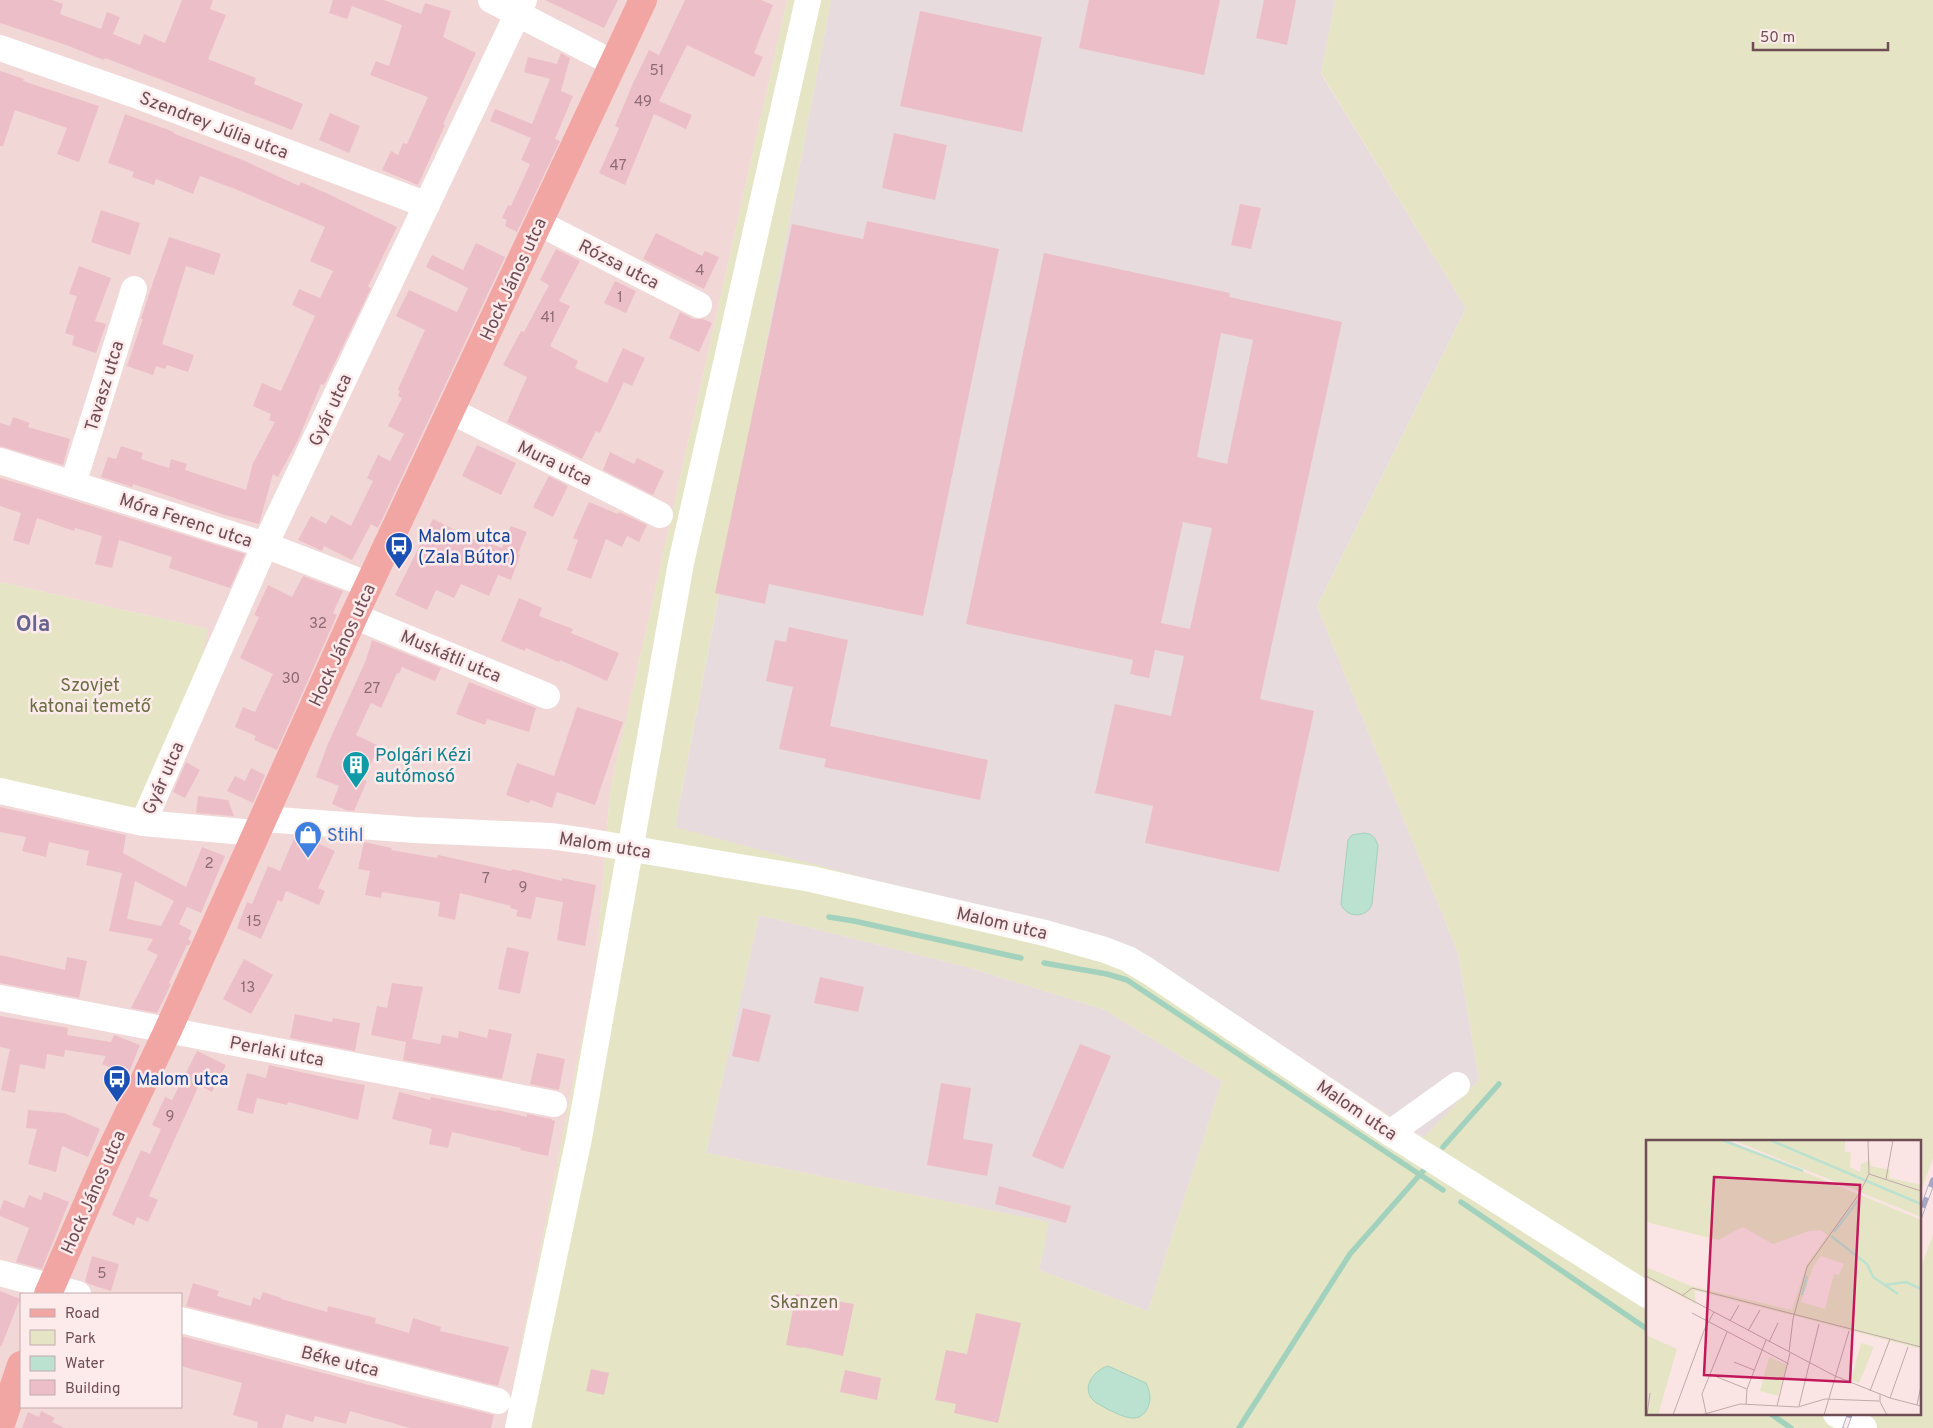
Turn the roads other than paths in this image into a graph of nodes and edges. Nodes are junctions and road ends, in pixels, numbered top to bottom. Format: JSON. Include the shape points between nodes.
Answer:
{"nodes":[{"id":1,"x":491,"y":0,"type":"edge"},
{"id":2,"x":643,"y":0,"type":"edge"},
{"id":3,"x":808,"y":0,"type":"edge"},
{"id":4,"x":521,"y":7,"type":"edge"},
{"id":5,"x":0,"y":48,"type":"edge"},
{"id":6,"x":613,"y":63,"type":"junction"},
{"id":7,"x":427,"y":205,"type":"junction"},
{"id":8,"x":539,"y":224,"type":"junction"},
{"id":9,"x":134,"y":289,"type":"dead end"},
{"id":10,"x":699,"y":305,"type":"dead end"},
{"id":11,"x":451,"y":411,"type":"junction"},
{"id":12,"x":0,"y":461,"type":"edge"},
{"id":13,"x":73,"y":484,"type":"junction"},
{"id":14,"x":660,"y":515,"type":"dead end"},
{"id":15,"x":265,"y":545,"type":"junction"},
{"id":16,"x":369,"y":585,"type":"junction"},
{"id":17,"x":354,"y":616,"type":"junction"},
{"id":18,"x":547,"y":696,"type":"dead end"},
{"id":19,"x":0,"y":791,"type":"edge"},
{"id":20,"x":143,"y":823,"type":"junction"},
{"id":21,"x":259,"y":826,"type":"junction"},
{"id":22,"x":630,"y":848,"type":"junction"},
{"id":23,"x":0,"y":998,"type":"edge"},
{"id":24,"x":168,"y":1030,"type":"junction"},
{"id":25,"x":1457,"y":1085,"type":"dead end"},
{"id":26,"x":554,"y":1104,"type":"dead end"},
{"id":27,"x":1390,"y":1133,"type":"junction"},
{"id":28,"x":0,"y":1273,"type":"edge"},
{"id":29,"x":49,"y":1291,"type":"edge"},
{"id":30,"x":68,"y":1293,"type":"edge"},
{"id":31,"x":1646,"y":1294,"type":"edge"},
{"id":32,"x":182,"y":1320,"type":"edge"},
{"id":33,"x":20,"y":1369,"type":"edge"},
{"id":34,"x":498,"y":1401,"type":"dead end"},
{"id":35,"x":1840,"y":1416,"type":"edge"},
{"id":36,"x":0,"y":1427,"type":"edge"},
{"id":37,"x":518,"y":1428,"type":"edge"},
{"id":38,"x":1864,"y":1428,"type":"edge"}],
"edges":[{"from":1,"to":4,"type":"street"},
{"from":2,"to":6,"type":"main road","name":"Hock János utca"},
{"from":3,"to":22,"type":"street","via":[[681,563]]},
{"from":4,"to":6,"type":"street"},
{"from":4,"to":7,"type":"street","name":"Gyár utca"},
{"from":5,"to":7,"type":"street","name":"Szendrey Júlia utca","via":[[138,96]]},
{"from":6,"to":8,"type":"main road","name":"Hock János utca"},
{"from":7,"to":15,"type":"street","name":"Gyár utca"},
{"from":8,"to":10,"type":"street","name":"Rózsa utca"},
{"from":8,"to":11,"type":"main road","name":"Hock János utca"},
{"from":9,"to":13,"type":"street","name":"Tavasz utca"},
{"from":11,"to":14,"type":"street","name":"Mura utca"},
{"from":11,"to":16,"type":"main road","name":"Hock János utca"},
{"from":12,"to":13,"type":"street","name":"Móra Ferenc utca"},
{"from":13,"to":15,"type":"street","name":"Móra Ferenc utca"},
{"from":15,"to":16,"type":"street","name":"Móra Ferenc utca"},
{"from":15,"to":20,"type":"street","name":"Gyár utca"},
{"from":16,"to":17,"type":"main road","name":"Hock János utca"},
{"from":17,"to":18,"type":"street","name":"Muskátli utca"},
{"from":17,"to":21,"type":"main road","name":"Hock János utca"},
{"from":19,"to":20,"type":"street","name":"Malom utca"},
{"from":20,"to":21,"type":"street","name":"Malom utca"},
{"from":21,"to":22,"type":"street","name":"Malom utca","via":[[550,836]]},
{"from":21,"to":24,"type":"main road","name":"Hock János utca"},
{"from":22,"to":27,"type":"street","name":"Malom utca","via":[[811,880],[1046,933],[1105,950],[1148,971]]},
{"from":22,"to":37,"type":"street","via":[[579,1138]]},
{"from":23,"to":24,"type":"street","name":"Perlaki utca"},
{"from":24,"to":26,"type":"street","name":"Perlaki utca"},
{"from":24,"to":29,"type":"main road","name":"Hock János utca"},
{"from":25,"to":27,"type":"street"},
{"from":27,"to":31,"type":"street","name":"Malom utca"},
{"from":28,"to":29,"type":"street"},
{"from":29,"to":30,"type":"street"},
{"from":32,"to":34,"type":"street","name":"Béke utca"},
{"from":33,"to":36,"type":"main road"},
{"from":35,"to":38,"type":"street"}]}
